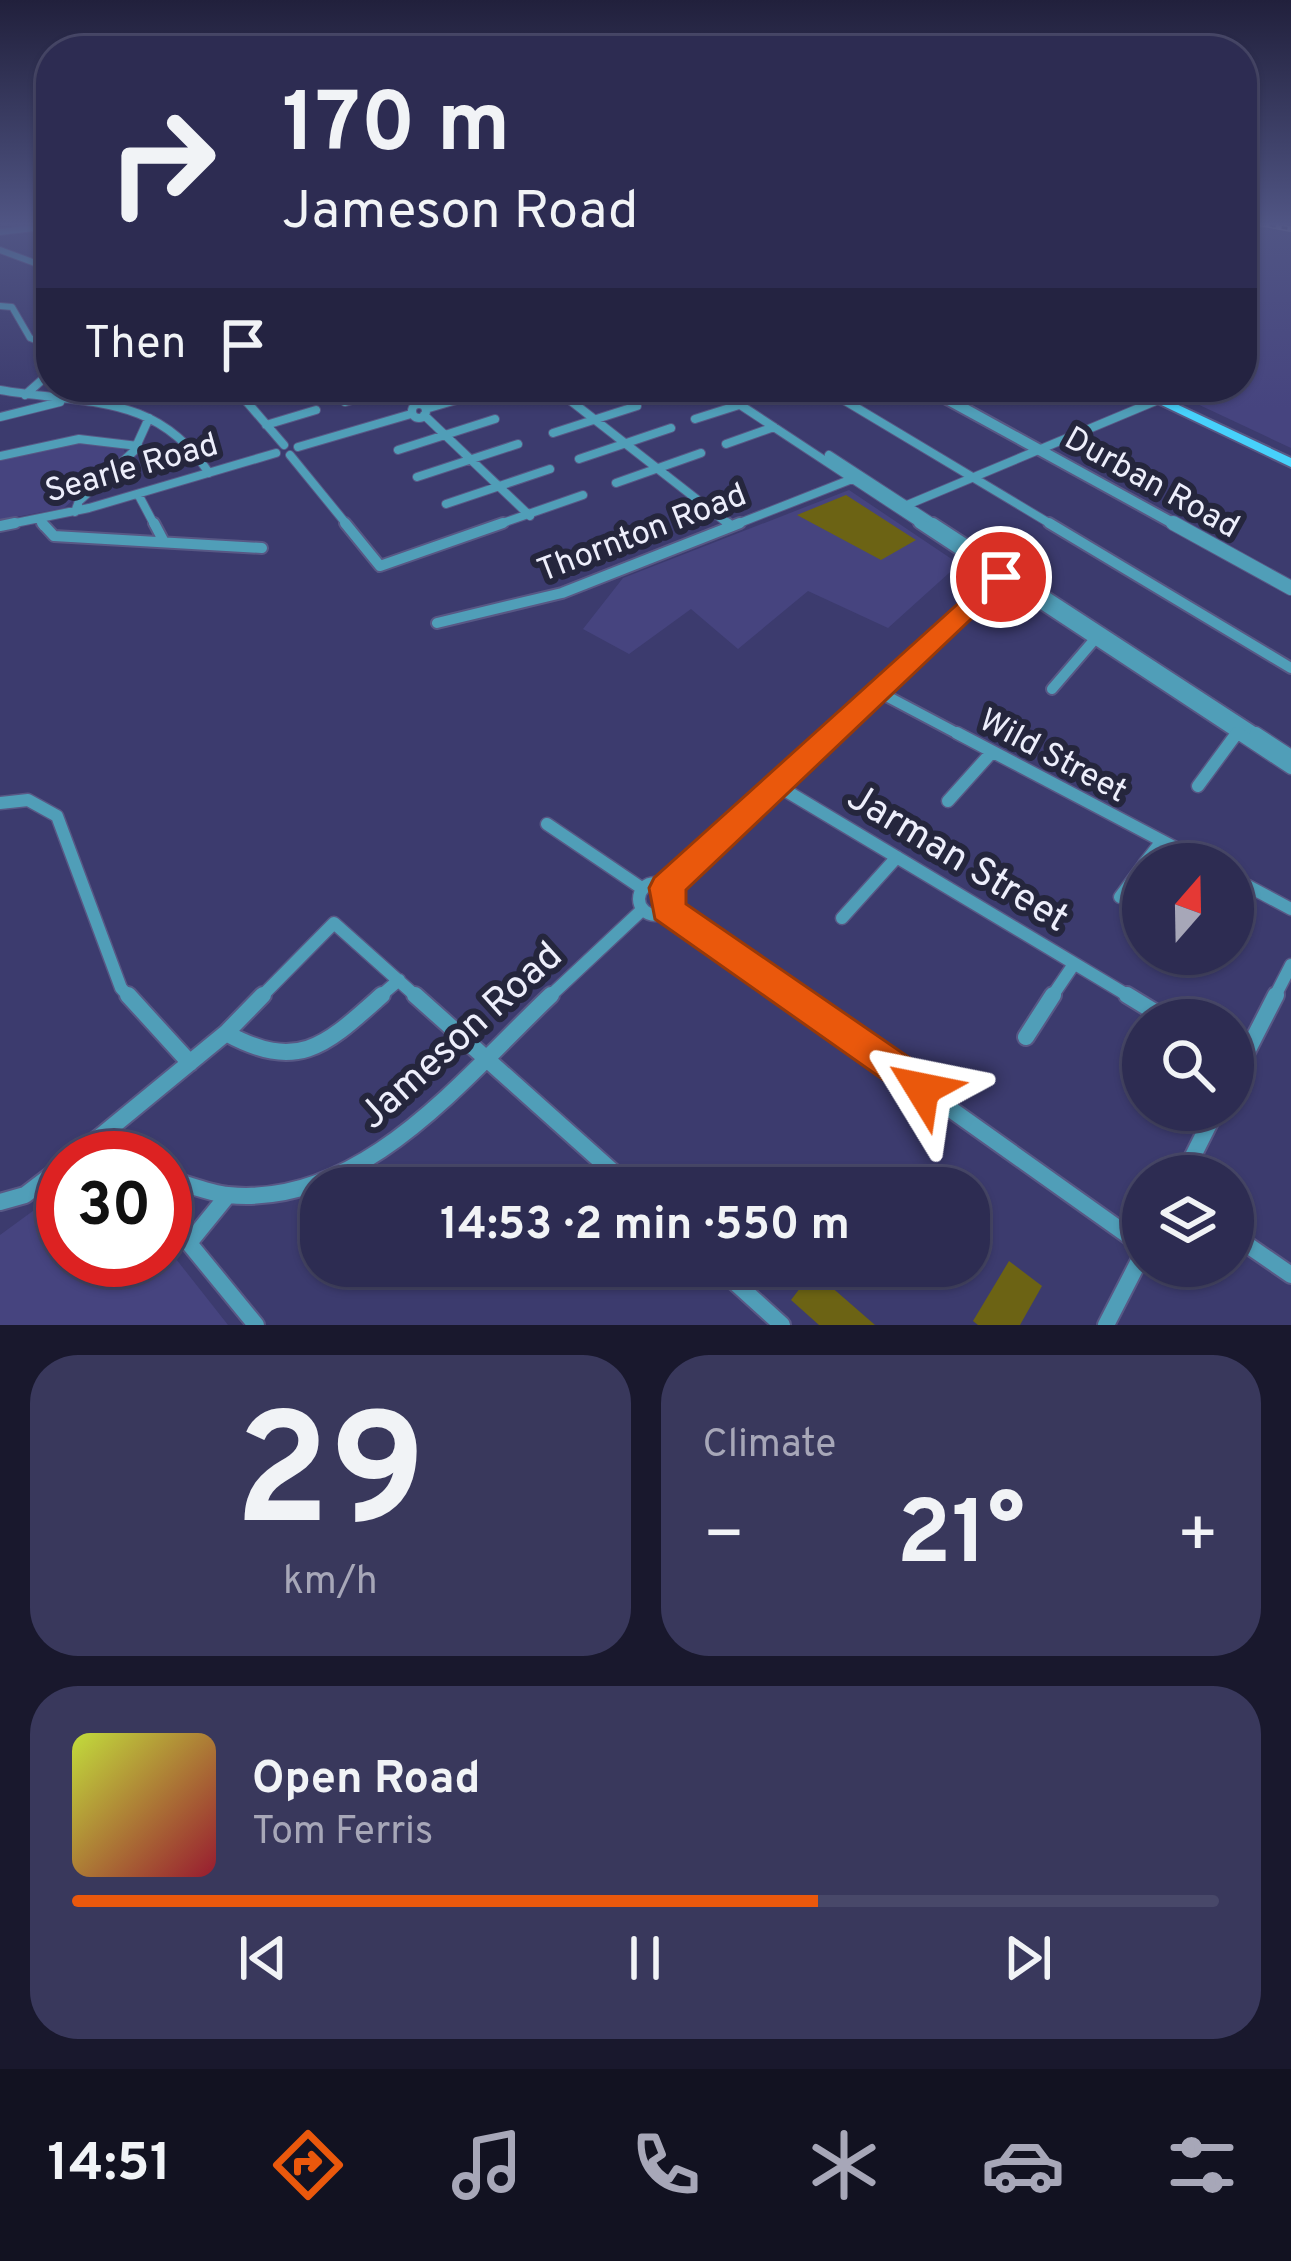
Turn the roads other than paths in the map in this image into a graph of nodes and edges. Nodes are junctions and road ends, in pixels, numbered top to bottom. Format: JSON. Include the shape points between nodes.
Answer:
{"nodes":[{"id":1,"x":0,"y":305,"type":"edge"},
{"id":2,"x":36,"y":341,"type":"edge"},
{"id":3,"x":36,"y":385,"type":"edge"},
{"id":4,"x":0,"y":390,"type":"edge"},
{"id":5,"x":25,"y":395,"type":"junction"},
{"id":6,"x":36,"y":396,"type":"edge"},
{"id":7,"x":56,"y":402,"type":"edge"},
{"id":8,"x":76,"y":402,"type":"edge"},
{"id":9,"x":246,"y":402,"type":"edge"},
{"id":10,"x":406,"y":402,"type":"edge"},
{"id":11,"x":454,"y":402,"type":"edge"},
{"id":12,"x":571,"y":402,"type":"edge"},
{"id":13,"x":735,"y":402,"type":"edge"},
{"id":14,"x":747,"y":402,"type":"edge"},
{"id":15,"x":846,"y":402,"type":"edge"},
{"id":16,"x":952,"y":402,"type":"edge"},
{"id":17,"x":1143,"y":402,"type":"edge"},
{"id":18,"x":1175,"y":402,"type":"edge"},
{"id":19,"x":1178,"y":402,"type":"edge"},
{"id":20,"x":740,"y":405,"type":"junction"},
{"id":21,"x":637,"y":406,"type":"dead end"},
{"id":22,"x":316,"y":410,"type":"dead end"},
{"id":23,"x":413,"y":410,"type":"junction"},
{"id":24,"x":426,"y":411,"type":"junction"},
{"id":25,"x":0,"y":417,"type":"edge"},
{"id":26,"x":149,"y":418,"type":"junction"},
{"id":27,"x":495,"y":419,"type":"dead end"},
{"id":28,"x":695,"y":419,"type":"dead end"},
{"id":29,"x":595,"y":420,"type":"junction"},
{"id":30,"x":266,"y":425,"type":"junction"},
{"id":31,"x":774,"y":427,"type":"junction"},
{"id":32,"x":671,"y":428,"type":"dead end"},
{"id":33,"x":553,"y":433,"type":"dead end"},
{"id":34,"x":445,"y":435,"type":"junction"},
{"id":35,"x":625,"y":443,"type":"junction"},
{"id":36,"x":518,"y":444,"type":"dead end"},
{"id":37,"x":726,"y":444,"type":"dead end"},
{"id":38,"x":138,"y":446,"type":"junction"},
{"id":39,"x":287,"y":450,"type":"junction"},
{"id":40,"x":398,"y":450,"type":"dead end"},
{"id":41,"x":1040,"y":450,"type":"junction"},
{"id":42,"x":701,"y":452,"type":"dead end"},
{"id":43,"x":1291,"y":452,"type":"edge"},
{"id":44,"x":0,"y":456,"type":"edge"},
{"id":45,"x":579,"y":459,"type":"dead end"},
{"id":46,"x":471,"y":460,"type":"junction"},
{"id":47,"x":1291,"y":463,"type":"edge"},
{"id":48,"x":550,"y":469,"type":"dead end"},
{"id":49,"x":657,"y":469,"type":"junction"},
{"id":50,"x":209,"y":473,"type":"junction"},
{"id":51,"x":417,"y":477,"type":"dead end"},
{"id":52,"x":856,"y":477,"type":"junction"},
{"id":53,"x":973,"y":478,"type":"junction"},
{"id":54,"x":616,"y":483,"type":"dead end"},
{"id":55,"x":498,"y":486,"type":"junction"},
{"id":56,"x":137,"y":494,"type":"junction"},
{"id":57,"x":583,"y":495,"type":"dead end"},
{"id":58,"x":446,"y":504,"type":"dead end"},
{"id":59,"x":903,"y":507,"type":"junction"},
{"id":60,"x":75,"y":512,"type":"junction"},
{"id":61,"x":531,"y":516,"type":"junction"},
{"id":62,"x":40,"y":519,"type":"junction"},
{"id":63,"x":0,"y":526,"type":"edge"},
{"id":64,"x":730,"y":526,"type":"junction"},
{"id":65,"x":163,"y":540,"type":"junction"},
{"id":66,"x":262,"y":548,"type":"dead end"},
{"id":67,"x":1001,"y":577,"type":"junction"},
{"id":68,"x":1291,"y":588,"type":"edge"},
{"id":69,"x":437,"y":623,"type":"dead end"},
{"id":70,"x":1095,"y":639,"type":"junction"},
{"id":71,"x":1291,"y":668,"type":"edge"},
{"id":72,"x":1052,"y":689,"type":"dead end"},
{"id":73,"x":877,"y":692,"type":"junction"},
{"id":74,"x":1238,"y":732,"type":"junction"},
{"id":75,"x":992,"y":752,"type":"junction"},
{"id":76,"x":1291,"y":756,"type":"edge"},
{"id":77,"x":1291,"y":768,"type":"edge"},
{"id":78,"x":778,"y":786,"type":"junction"},
{"id":79,"x":1198,"y":786,"type":"dead end"},
{"id":80,"x":948,"y":801,"type":"dead end"},
{"id":81,"x":0,"y":802,"type":"edge"},
{"id":82,"x":548,"y":824,"type":"dead end"},
{"id":83,"x":1162,"y":841,"type":"joint"},
{"id":84,"x":1166,"y":843,"type":"edge"},
{"id":85,"x":897,"y":857,"type":"junction"},
{"id":86,"x":666,"y":888,"type":"junction"},
{"id":87,"x":643,"y":889,"type":"junction"},
{"id":88,"x":1254,"y":889,"type":"edge"},
{"id":89,"x":1122,"y":893,"type":"edge"},
{"id":90,"x":1120,"y":896,"type":"dead end"},
{"id":91,"x":643,"y":909,"type":"junction"},
{"id":92,"x":668,"y":909,"type":"junction"},
{"id":93,"x":1291,"y":909,"type":"edge"},
{"id":94,"x":842,"y":918,"type":"dead end"},
{"id":95,"x":1074,"y":964,"type":"junction"},
{"id":96,"x":1291,"y":965,"type":"edge"},
{"id":97,"x":400,"y":980,"type":"junction"},
{"id":98,"x":1133,"y":999,"type":"edge"},
{"id":99,"x":226,"y":1033,"type":"junction"},
{"id":100,"x":1254,"y":1034,"type":"edge"},
{"id":101,"x":1026,"y":1037,"type":"dead end"},
{"id":102,"x":488,"y":1058,"type":"junction"},
{"id":103,"x":190,"y":1063,"type":"junction"},
{"id":104,"x":108,"y":1131,"type":"edge"},
{"id":105,"x":608,"y":1167,"type":"edge"},
{"id":106,"x":36,"y":1182,"type":"edge"},
{"id":107,"x":192,"y":1185,"type":"edge"},
{"id":108,"x":228,"y":1195,"type":"junction"},
{"id":109,"x":4,"y":1202,"type":"edge"},
{"id":110,"x":1122,"y":1234,"type":"edge"},
{"id":111,"x":192,"y":1240,"type":"edge"},
{"id":112,"x":192,"y":1248,"type":"edge"},
{"id":113,"x":1254,"y":1249,"type":"edge"},
{"id":114,"x":1291,"y":1275,"type":"edge"},
{"id":115,"x":740,"y":1287,"type":"edge"},
{"id":116,"x":1124,"y":1287,"type":"edge"},
{"id":117,"x":256,"y":1325,"type":"edge"},
{"id":118,"x":782,"y":1325,"type":"edge"},
{"id":119,"x":1106,"y":1325,"type":"edge"}],
"edges":[{"from":1,"to":2,"type":"street","via":[[12,308]]},
{"from":3,"to":5,"type":"street"},
{"from":4,"to":5,"type":"street"},
{"from":5,"to":6,"type":"street"},
{"from":7,"to":25,"type":"street"},
{"from":8,"to":26,"type":"street"},
{"from":9,"to":30,"type":"street"},
{"from":10,"to":23,"type":"street"},
{"from":11,"to":24,"type":"street"},
{"from":12,"to":29,"type":"street"},
{"from":13,"to":20,"type":"street"},
{"from":14,"to":52,"type":"street"},
{"from":15,"to":53,"type":"street"},
{"from":16,"to":41,"type":"street","name":"Durban Road"},
{"from":17,"to":41,"type":"street"},
{"from":18,"to":47,"type":"main road"},
{"from":19,"to":43,"type":"main road"},
{"from":20,"to":28,"type":"street"},
{"from":20,"to":31,"type":"street"},
{"from":21,"to":29,"type":"street"},
{"from":22,"to":30,"type":"street"},
{"from":23,"to":24,"type":"street"},
{"from":23,"to":39,"type":"street","name":"Searle Road"},
{"from":24,"to":34,"type":"street"},
{"from":26,"to":38,"type":"street"},
{"from":26,"to":50,"type":"street","via":[[176,431]]},
{"from":27,"to":34,"type":"street"},
{"from":29,"to":33,"type":"street"},
{"from":29,"to":35,"type":"street"},
{"from":30,"to":39,"type":"street"},
{"from":31,"to":37,"type":"street"},
{"from":31,"to":52,"type":"street"},
{"from":32,"to":35,"type":"street"},
{"from":34,"to":40,"type":"street"},
{"from":34,"to":46,"type":"street"},
{"from":35,"to":45,"type":"street"},
{"from":35,"to":49,"type":"street"},
{"from":36,"to":46,"type":"street"},
{"from":38,"to":44,"type":"street","via":[[80,439]]},
{"from":38,"to":60,"type":"street"},
{"from":39,"to":50,"type":"street","name":"Searle Road"},
{"from":39,"to":61,"type":"street","via":[[384,566]]},
{"from":41,"to":53,"type":"street"},
{"from":41,"to":68,"type":"street","name":"Durban Road"},
{"from":42,"to":49,"type":"street"},
{"from":46,"to":51,"type":"street"},
{"from":46,"to":55,"type":"street"},
{"from":48,"to":55,"type":"street"},
{"from":49,"to":54,"type":"street"},
{"from":49,"to":64,"type":"street"},
{"from":50,"to":56,"type":"street","name":"Searle Road"},
{"from":52,"to":59,"type":"street"},
{"from":52,"to":64,"type":"street","name":"Thornton Road"},
{"from":53,"to":59,"type":"street"},
{"from":53,"to":71,"type":"street"},
{"from":55,"to":58,"type":"street"},
{"from":55,"to":61,"type":"street"},
{"from":56,"to":60,"type":"street","name":"Searle Road"},
{"from":56,"to":65,"type":"street"},
{"from":57,"to":61,"type":"street"},
{"from":59,"to":67,"type":"street"},
{"from":59,"to":76,"type":"street"},
{"from":60,"to":62,"type":"street","name":"Searle Road"},
{"from":62,"to":63,"type":"street","name":"Searle Road"},
{"from":62,"to":65,"type":"street","via":[[53,536]]},
{"from":64,"to":69,"type":"street","name":"Thornton Road","via":[[562,593]]},
{"from":65,"to":66,"type":"street"},
{"from":67,"to":70,"type":"street"},
{"from":67,"to":73,"type":"street"},
{"from":70,"to":72,"type":"street"},
{"from":70,"to":74,"type":"street"},
{"from":73,"to":75,"type":"street","name":"Wild Street"},
{"from":73,"to":78,"type":"street"},
{"from":74,"to":77,"type":"street"},
{"from":74,"to":79,"type":"street"},
{"from":75,"to":80,"type":"street"},
{"from":75,"to":83,"type":"street","name":"Wild Street"},
{"from":78,"to":85,"type":"street","name":"Jarman Street"},
{"from":78,"to":86,"type":"street"},
{"from":81,"to":103,"type":"street","via":[[28,800],[57,816],[124,993]]},
{"from":82,"to":87,"type":"street"},
{"from":83,"to":84,"type":"street","name":"Wild Street"},
{"from":85,"to":94,"type":"street"},
{"from":85,"to":95,"type":"street","name":"Jarman Street"},
{"from":86,"to":87,"type":"street"},
{"from":86,"to":92,"type":"street"},
{"from":87,"to":91,"type":"street"},
{"from":88,"to":93,"type":"street"},
{"from":89,"to":90,"type":"street"},
{"from":91,"to":92,"type":"street"},
{"from":91,"to":102,"type":"street","name":"Jameson Road"},
{"from":92,"to":110,"type":"street"},
{"from":95,"to":98,"type":"street","name":"Jarman Street"},
{"from":95,"to":101,"type":"street"},
{"from":96,"to":100,"type":"street"},
{"from":97,"to":99,"type":"street","via":[[292,1058],[268,1057]]},
{"from":97,"to":99,"type":"street","via":[[334,923]]},
{"from":97,"to":102,"type":"street"},
{"from":99,"to":103,"type":"street"},
{"from":102,"to":105,"type":"street"},
{"from":102,"to":108,"type":"street","name":"Jameson Road","via":[[384,1150],[342,1176]]},
{"from":103,"to":104,"type":"street"},
{"from":106,"to":109,"type":"street"},
{"from":107,"to":108,"type":"street","name":"Jameson Road"},
{"from":108,"to":111,"type":"street"},
{"from":112,"to":117,"type":"street"},
{"from":113,"to":114,"type":"street"},
{"from":115,"to":118,"type":"street"},
{"from":116,"to":119,"type":"street"}]}
